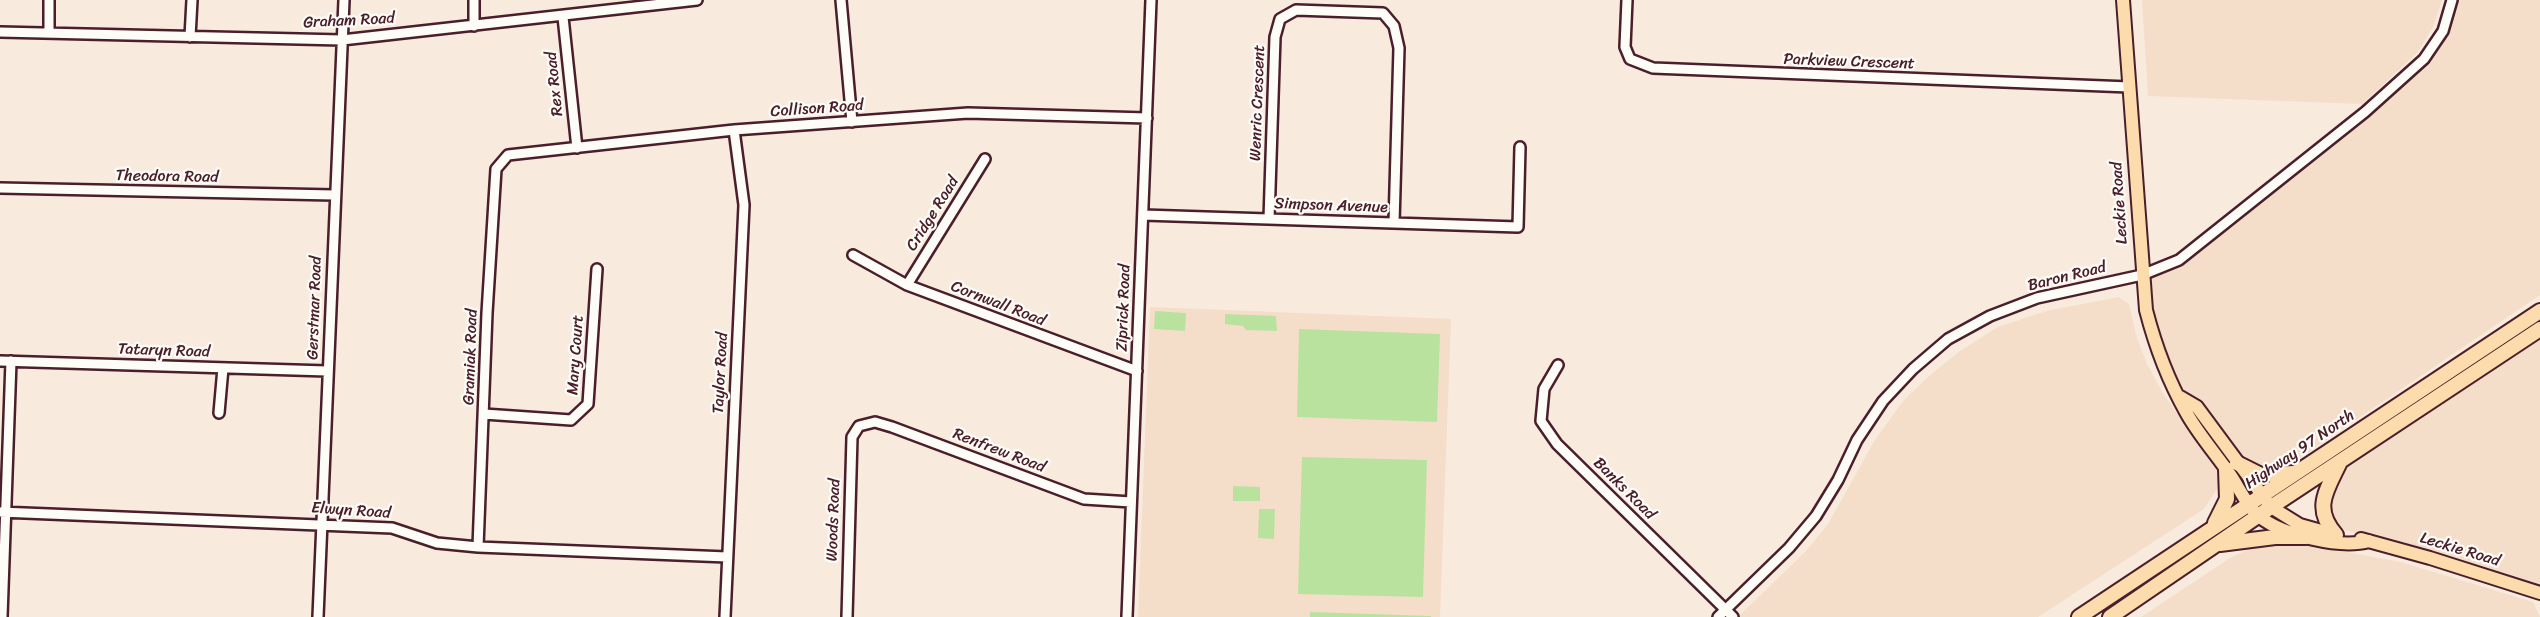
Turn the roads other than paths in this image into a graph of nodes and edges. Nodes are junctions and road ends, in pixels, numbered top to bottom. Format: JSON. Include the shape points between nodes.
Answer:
{"nodes":[{"id":1,"x":49,"y":0,"type":"edge"},
{"id":2,"x":192,"y":0,"type":"edge"},
{"id":3,"x":344,"y":0,"type":"edge"},
{"id":4,"x":474,"y":0,"type":"edge"},
{"id":5,"x":697,"y":0,"type":"edge"},
{"id":6,"x":840,"y":0,"type":"edge"},
{"id":7,"x":1152,"y":0,"type":"edge"},
{"id":8,"x":1627,"y":0,"type":"edge"},
{"id":9,"x":2123,"y":0,"type":"edge"},
{"id":10,"x":2452,"y":0,"type":"edge"},
{"id":11,"x":563,"y":17,"type":"junction"},
{"id":12,"x":474,"y":26,"type":"junction"},
{"id":13,"x":0,"y":32,"type":"edge"},
{"id":14,"x":49,"y":32,"type":"junction"},
{"id":15,"x":190,"y":37,"type":"junction"},
{"id":16,"x":342,"y":40,"type":"junction"},
{"id":17,"x":2129,"y":87,"type":"junction"},
{"id":18,"x":1147,"y":118,"type":"junction"},
{"id":19,"x":852,"y":122,"type":"junction"},
{"id":20,"x":734,"y":130,"type":"junction"},
{"id":21,"x":1520,"y":147,"type":"dead end"},
{"id":22,"x":577,"y":148,"type":"junction"},
{"id":23,"x":985,"y":159,"type":"dead end"},
{"id":24,"x":496,"y":169,"type":"joint"},
{"id":25,"x":0,"y":188,"type":"edge"},
{"id":26,"x":334,"y":195,"type":"junction"},
{"id":27,"x":1143,"y":215,"type":"junction"},
{"id":28,"x":1269,"y":219,"type":"junction"},
{"id":29,"x":1394,"y":223,"type":"junction"},
{"id":30,"x":853,"y":255,"type":"dead end"},
{"id":31,"x":597,"y":269,"type":"dead end"},
{"id":32,"x":2142,"y":275,"type":"junction"},
{"id":33,"x":906,"y":285,"type":"junction"},
{"id":34,"x":2540,"y":310,"type":"edge"},
{"id":35,"x":2540,"y":329,"type":"edge"},
{"id":36,"x":0,"y":361,"type":"edge"},
{"id":37,"x":10,"y":361,"type":"junction"},
{"id":38,"x":1558,"y":365,"type":"dead end"},
{"id":39,"x":223,"y":368,"type":"junction"},
{"id":40,"x":327,"y":371,"type":"junction"},
{"id":41,"x":1137,"y":371,"type":"junction"},
{"id":42,"x":219,"y":413,"type":"dead end"},
{"id":43,"x":484,"y":414,"type":"junction"},
{"id":44,"x":859,"y":426,"type":"joint"},
{"id":45,"x":2341,"y":460,"type":"junction"},
{"id":46,"x":2232,"y":466,"type":"junction"},
{"id":47,"x":2295,"y":472,"type":"junction"},
{"id":48,"x":2262,"y":495,"type":"junction"},
{"id":49,"x":1131,"y":502,"type":"junction"},
{"id":50,"x":2249,"y":503,"type":"junction"},
{"id":51,"x":2271,"y":507,"type":"junction"},
{"id":52,"x":3,"y":512,"type":"edge"},
{"id":53,"x":2259,"y":516,"type":"junction"},
{"id":54,"x":322,"y":524,"type":"junction"},
{"id":55,"x":2212,"y":527,"type":"junction"},
{"id":56,"x":2336,"y":535,"type":"junction"},
{"id":57,"x":2306,"y":537,"type":"junction"},
{"id":58,"x":2369,"y":541,"type":"junction"},
{"id":59,"x":2218,"y":544,"type":"junction"},
{"id":60,"x":478,"y":547,"type":"junction"},
{"id":61,"x":727,"y":557,"type":"junction"},
{"id":62,"x":2540,"y":593,"type":"edge"},
{"id":63,"x":1721,"y":613,"type":"edge"},
{"id":64,"x":2,"y":617,"type":"edge"},
{"id":65,"x":318,"y":617,"type":"edge"},
{"id":66,"x":725,"y":617,"type":"edge"},
{"id":67,"x":847,"y":617,"type":"edge"},
{"id":68,"x":1127,"y":617,"type":"edge"},
{"id":69,"x":1733,"y":617,"type":"edge"},
{"id":70,"x":2079,"y":617,"type":"edge"},
{"id":71,"x":2110,"y":617,"type":"edge"}],
"edges":[{"from":1,"to":14,"type":"street"},
{"from":2,"to":15,"type":"street"},
{"from":3,"to":16,"type":"street","name":"Gerstmar Road"},
{"from":4,"to":12,"type":"street"},
{"from":5,"to":11,"type":"street","name":"Graham Road"},
{"from":6,"to":19,"type":"street"},
{"from":7,"to":18,"type":"street","name":"Ziprick Road"},
{"from":8,"to":17,"type":"street","name":"Parkview Crescent","via":[[1625,47],[1630,59],[1653,68]]},
{"from":9,"to":17,"type":"main road","name":"Leckie Road"},
{"from":10,"to":32,"type":"street","name":"Baron Road","via":[[2443,31],[2424,59],[2385,94],[2179,260]]},
{"from":11,"to":12,"type":"street","name":"Graham Road"},
{"from":11,"to":22,"type":"street","name":"Rex Road"},
{"from":12,"to":16,"type":"street","name":"Graham Road"},
{"from":13,"to":14,"type":"street","name":"Graham Road"},
{"from":14,"to":15,"type":"street","name":"Graham Road"},
{"from":15,"to":16,"type":"street","name":"Graham Road"},
{"from":16,"to":26,"type":"street","name":"Gerstmar Road"},
{"from":17,"to":32,"type":"main road","name":"Leckie Road"},
{"from":18,"to":19,"type":"street","name":"Collison Road","via":[[968,113]]},
{"from":18,"to":27,"type":"street","name":"Ziprick Road"},
{"from":19,"to":20,"type":"street","name":"Collison Road"},
{"from":20,"to":22,"type":"street","name":"Collison Road"},
{"from":20,"to":61,"type":"street","name":"Taylor Road","via":[[744,205]]},
{"from":21,"to":29,"type":"street","name":"Simpson Avenue","via":[[1518,227]]},
{"from":22,"to":24,"type":"street","name":"Collison Road","via":[[508,155]]},
{"from":23,"to":33,"type":"street","name":"Cridge Road"},
{"from":24,"to":43,"type":"street","name":"Gramiak Road"},
{"from":25,"to":26,"type":"street","name":"Theodora Road"},
{"from":26,"to":40,"type":"street","name":"Gerstmar Road"},
{"from":27,"to":28,"type":"street","name":"Simpson Avenue"},
{"from":27,"to":41,"type":"street","name":"Ziprick Road"},
{"from":28,"to":29,"type":"street","name":"Simpson Avenue"},
{"from":28,"to":29,"type":"street","name":"Wenric Crescent","via":[[1275,37],[1281,19],[1296,10],[1383,13],[1394,26],[1399,48]]},
{"from":30,"to":33,"type":"street","name":"Cornwall Road"},
{"from":31,"to":43,"type":"street","name":"Mary Court","via":[[588,404],[572,420]]},
{"from":32,"to":46,"type":"main road","name":"Leckie Road","via":[[2154,342],[2180,397],[2197,407]]},
{"from":32,"to":63,"type":"street","name":"Baron Road","via":[[2037,298],[1990,316],[1948,339],[1883,401],[1816,516],[1789,548]]},
{"from":33,"to":41,"type":"street","name":"Cornwall Road"},
{"from":34,"to":47,"type":"highway","name":"Highway 97 North"},
{"from":35,"to":45,"type":"highway","name":"Highway 97 North"},
{"from":36,"to":37,"type":"street","name":"Tataryn Road"},
{"from":37,"to":39,"type":"street","name":"Tataryn Road"},
{"from":37,"to":52,"type":"street"},
{"from":38,"to":63,"type":"street","name":"Banks Road","via":[[1544,389],[1541,421],[1557,444]]},
{"from":39,"to":40,"type":"street","name":"Tataryn Road"},
{"from":39,"to":42,"type":"street"},
{"from":40,"to":54,"type":"street","name":"Gerstmar Road"},
{"from":41,"to":49,"type":"street","name":"Ziprick Road"},
{"from":43,"to":60,"type":"street","name":"Gramiak Road"},
{"from":44,"to":49,"type":"street","name":"Renfrew Road","via":[[884,424],[1083,499]]},
{"from":44,"to":67,"type":"street","name":"Woods Road","via":[[852,437]]},
{"from":45,"to":51,"type":"highway","name":"Highway 97 North"},
{"from":45,"to":56,"type":"highway","via":[[2324,500],[2326,524]]},
{"from":46,"to":47,"type":"highway","via":[[2261,475]]},
{"from":46,"to":48,"type":"main road","name":"Leckie Road"},
{"from":46,"to":50,"type":"main road","name":"Leckie Road"},
{"from":46,"to":55,"type":"highway","via":[[2227,499]]},
{"from":47,"to":48,"type":"highway","name":"Highway 97 North"},
{"from":48,"to":50,"type":"highway","name":"Highway 97 North"},
{"from":48,"to":51,"type":"main road","name":"Leckie Road"},
{"from":49,"to":68,"type":"street","name":"Ziprick Road"},
{"from":50,"to":53,"type":"main road","name":"Leckie Road"},
{"from":50,"to":55,"type":"highway","name":"Highway 97 North"},
{"from":51,"to":53,"type":"highway","name":"Highway 97 North"},
{"from":51,"to":56,"type":"main road","name":"Leckie Road","via":[[2300,525]]},
{"from":52,"to":54,"type":"street","name":"Elwyn Road"},
{"from":52,"to":64,"type":"street"},
{"from":53,"to":57,"type":"main road","name":"Leckie Road"},
{"from":53,"to":59,"type":"highway","name":"Highway 97 North"},
{"from":54,"to":60,"type":"street","name":"Elwyn Road","via":[[392,528],[437,543]]},
{"from":54,"to":65,"type":"street","name":"Gerstmar Road"},
{"from":55,"to":70,"type":"highway","name":"Highway 97 North"},
{"from":56,"to":58,"type":"main road","name":"Leckie Road"},
{"from":57,"to":58,"type":"main road","name":"Leckie Road","via":[[2356,544]]},
{"from":57,"to":59,"type":"highway"},
{"from":58,"to":62,"type":"main road","name":"Leckie Road"},
{"from":59,"to":71,"type":"highway","name":"Highway 97 North"},
{"from":60,"to":61,"type":"street","name":"Elwyn Road"},
{"from":61,"to":66,"type":"street","name":"Taylor Road"},
{"from":63,"to":69,"type":"street","name":"Banks Road"}]}
